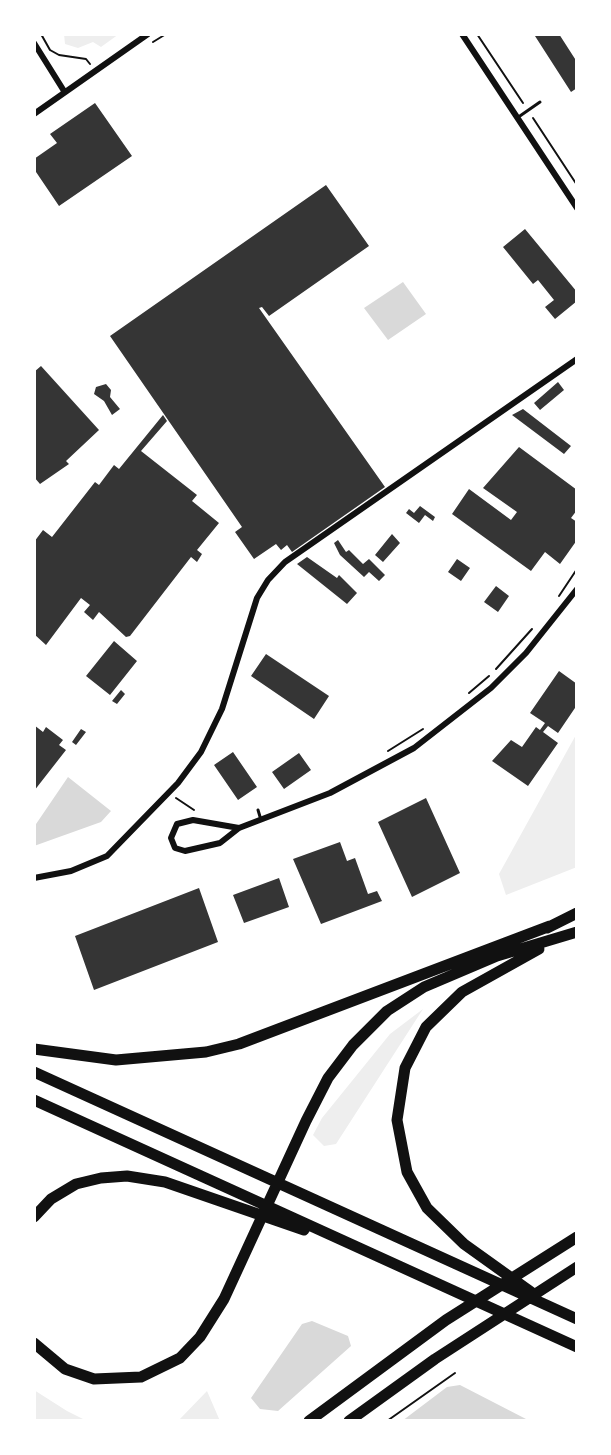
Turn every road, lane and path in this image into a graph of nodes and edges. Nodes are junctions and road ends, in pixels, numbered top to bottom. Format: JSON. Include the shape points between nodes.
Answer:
{"nodes":[{"id":1,"x":41,"y":34,"type":"edge"},
{"id":2,"x":148,"y":34,"type":"edge"},
{"id":3,"x":462,"y":34,"type":"edge"},
{"id":4,"x":34,"y":43,"type":"edge"},
{"id":5,"x":95,"y":70,"type":"junction"},
{"id":6,"x":64,"y":91,"type":"junction"},
{"id":7,"x":540,"y":102,"type":"dead end"},
{"id":8,"x":34,"y":114,"type":"edge"},
{"id":9,"x":517,"y":118,"type":"junction"},
{"id":10,"x":577,"y":208,"type":"edge"},
{"id":11,"x":577,"y":359,"type":"edge"},
{"id":12,"x":577,"y":569,"type":"edge"},
{"id":13,"x":577,"y":589,"type":"edge"},
{"id":14,"x":556,"y":600,"type":"dead end"},
{"id":15,"x":541,"y":620,"type":"dead end"},
{"id":16,"x":469,"y":693,"type":"dead end"},
{"id":17,"x":426,"y":727,"type":"dead end"},
{"id":18,"x":381,"y":755,"type":"dead end"},
{"id":19,"x":168,"y":793,"type":"junction"},
{"id":20,"x":258,"y":810,"type":"dead end"},
{"id":21,"x":201,"y":814,"type":"dead end"},
{"id":22,"x":261,"y":820,"type":"junction"},
{"id":23,"x":239,"y":828,"type":"junction"},
{"id":24,"x":34,"y":878,"type":"edge"},
{"id":25,"x":577,"y":913,"type":"edge"},
{"id":26,"x":550,"y":926,"type":"junction"},
{"id":27,"x":571,"y":934,"type":"edge"},
{"id":28,"x":497,"y":956,"type":"junction"},
{"id":29,"x":34,"y":1049,"type":"edge"},
{"id":30,"x":34,"y":1072,"type":"edge"},
{"id":31,"x":34,"y":1100,"type":"edge"},
{"id":32,"x":245,"y":1203,"type":"junction"},
{"id":33,"x":34,"y":1217,"type":"edge"},
{"id":34,"x":577,"y":1237,"type":"edge"},
{"id":35,"x":577,"y":1267,"type":"edge"},
{"id":36,"x":554,"y":1309,"type":"junction"},
{"id":37,"x":577,"y":1319,"type":"edge"},
{"id":38,"x":34,"y":1343,"type":"edge"},
{"id":39,"x":577,"y":1347,"type":"edge"},
{"id":40,"x":455,"y":1373,"type":"dead end"},
{"id":41,"x":309,"y":1421,"type":"edge"},
{"id":42,"x":349,"y":1421,"type":"edge"},
{"id":43,"x":387,"y":1421,"type":"edge"}],
"edges":[{"from":1,"to":5,"type":"path","via":[[50,50],[86,59]]},
{"from":2,"to":5,"type":"street"},
{"from":3,"to":9,"type":"street"},
{"from":4,"to":6,"type":"street"},
{"from":5,"to":6,"type":"street"},
{"from":6,"to":8,"type":"street"},
{"from":7,"to":9,"type":"lane"},
{"from":9,"to":10,"type":"street"},
{"from":11,"to":19,"type":"street","via":[[285,562],[268,580],[240,641],[222,709],[201,752]]},
{"from":12,"to":14,"type":"path"},
{"from":13,"to":22,"type":"street","via":[[526,653],[453,720],[414,748],[330,793]]},
{"from":15,"to":16,"type":"path"},
{"from":17,"to":18,"type":"path"},
{"from":19,"to":21,"type":"path"},
{"from":19,"to":24,"type":"street","via":[[107,856]]},
{"from":20,"to":22,"type":"lane"},
{"from":22,"to":23,"type":"street"},
{"from":23,"to":23,"type":"street","via":[[193,820],[177,824],[171,838],[175,848],[185,851],[220,843]]},
{"from":25,"to":26,"type":"highway"},
{"from":26,"to":28,"type":"highway"},
{"from":26,"to":29,"type":"highway","via":[[206,1052],[116,1060]]},
{"from":27,"to":28,"type":"highway"},
{"from":27,"to":36,"type":"highway","via":[[479,981],[447,1005],[420,1036],[401,1080],[398,1133],[412,1183],[438,1220]]},
{"from":28,"to":38,"type":"highway","via":[[403,1000],[341,1059],[306,1121],[224,1299],[180,1358],[141,1377],[94,1379],[65,1369]]},
{"from":30,"to":36,"type":"highway"},
{"from":31,"to":32,"type":"highway"},
{"from":32,"to":33,"type":"highway","via":[[165,1182],[113,1176],[63,1190]]},
{"from":32,"to":39,"type":"highway"},
{"from":34,"to":41,"type":"highway","via":[[446,1320]]},
{"from":35,"to":42,"type":"highway"},
{"from":36,"to":37,"type":"highway"},
{"from":40,"to":43,"type":"path"}]}
